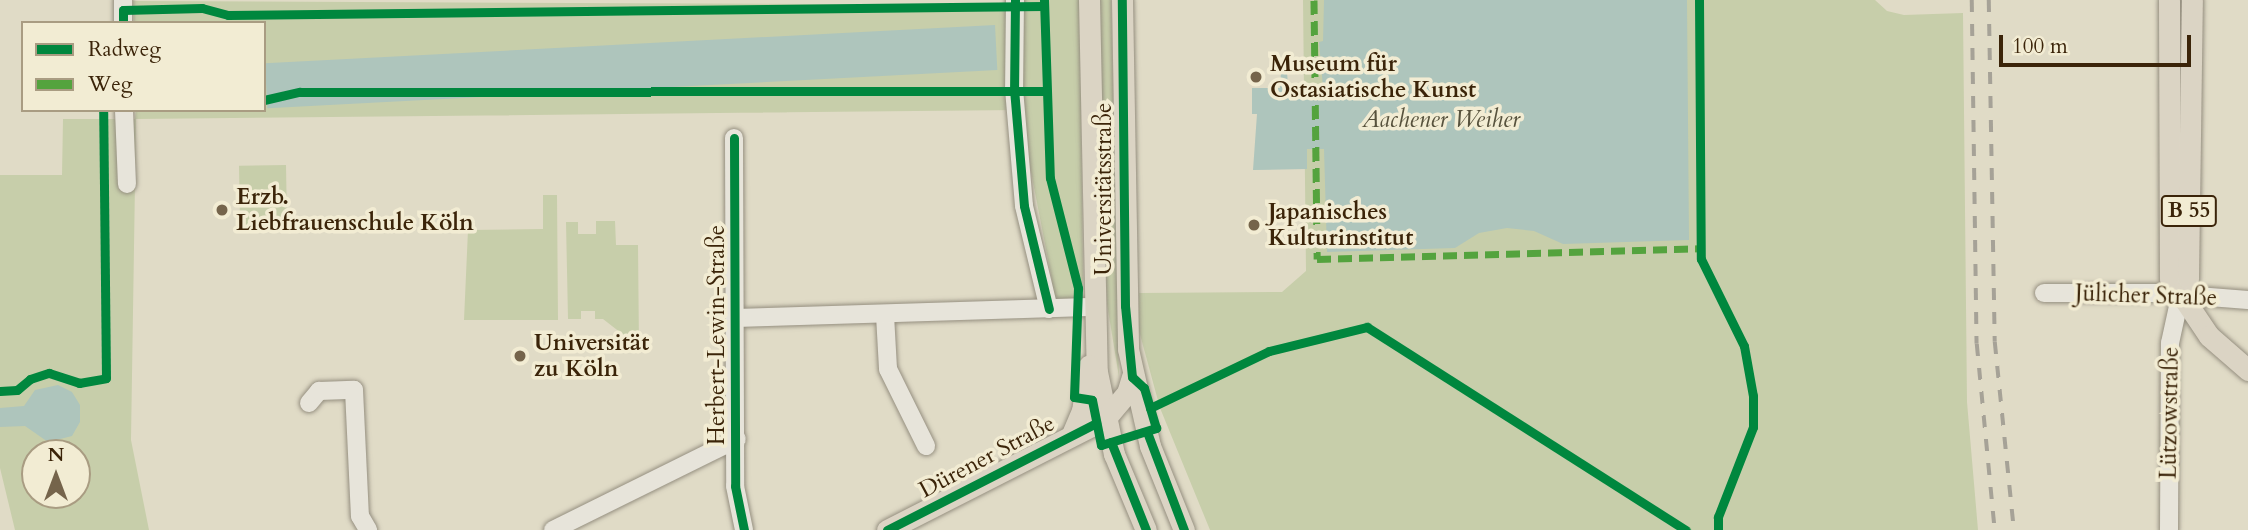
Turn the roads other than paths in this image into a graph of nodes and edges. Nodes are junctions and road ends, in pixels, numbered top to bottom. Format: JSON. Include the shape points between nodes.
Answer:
{"nodes":[{"id":1,"x":123,"y":0,"type":"edge"},
{"id":2,"x":1015,"y":0,"type":"edge"},
{"id":3,"x":1089,"y":0,"type":"edge"},
{"id":4,"x":1122,"y":0,"type":"edge"},
{"id":5,"x":2169,"y":0,"type":"edge"},
{"id":6,"x":2192,"y":0,"type":"edge"},
{"id":7,"x":123,"y":21,"type":"edge"},
{"id":8,"x":124,"y":112,"type":"edge"},
{"id":9,"x":734,"y":138,"type":"dead end"},
{"id":10,"x":127,"y":184,"type":"dead end"},
{"id":11,"x":2044,"y":293,"type":"dead end"},
{"id":12,"x":2180,"y":297,"type":"junction"},
{"id":13,"x":2248,"y":300,"type":"edge"},
{"id":14,"x":1049,"y":309,"type":"junction"},
{"id":15,"x":885,"y":315,"type":"junction"},
{"id":16,"x":1095,"y":316,"type":"junction"},
{"id":17,"x":737,"y":318,"type":"junction"},
{"id":18,"x":2248,"y":370,"type":"edge"},
{"id":19,"x":1097,"y":372,"type":"junction"},
{"id":20,"x":1132,"y":377,"type":"junction"},
{"id":21,"x":309,"y":403,"type":"dead end"},
{"id":22,"x":1105,"y":419,"type":"junction"},
{"id":23,"x":1072,"y":434,"type":"junction"},
{"id":24,"x":737,"y":439,"type":"junction"},
{"id":25,"x":926,"y":446,"type":"dead end"},
{"id":26,"x":1150,"y":446,"type":"junction"},
{"id":27,"x":368,"y":530,"type":"edge"},
{"id":28,"x":552,"y":530,"type":"edge"},
{"id":29,"x":744,"y":530,"type":"edge"},
{"id":30,"x":887,"y":530,"type":"edge"},
{"id":31,"x":1146,"y":530,"type":"edge"},
{"id":32,"x":1184,"y":530,"type":"edge"},
{"id":33,"x":2169,"y":530,"type":"edge"}],
"edges":[{"from":1,"to":7,"type":"street"},
{"from":2,"to":14,"type":"street","via":[[1014,89],[1024,206]]},
{"from":3,"to":16,"type":"main road","name":"Universitätsstraße"},
{"from":4,"to":20,"type":"main road","name":"Universitätsstraße","via":[[1125,306]]},
{"from":5,"to":12,"type":"main road","number":"B 55","via":[[2170,278]]},
{"from":6,"to":12,"type":"main road","number":"B 55","via":[[2188,278]]},
{"from":8,"to":10,"type":"street"},
{"from":9,"to":17,"type":"street","name":"Herbert-Lewin-Straße"},
{"from":11,"to":12,"type":"street","name":"Jülicher Straße"},
{"from":12,"to":13,"type":"street","name":"Jülicher Straße"},
{"from":12,"to":18,"type":"main road","number":"B 55","via":[[2209,336]]},
{"from":12,"to":33,"type":"street","name":"Lützowstraße","via":[[2170,350]]},
{"from":14,"to":15,"type":"street"},
{"from":14,"to":16,"type":"street"},
{"from":15,"to":17,"type":"street"},
{"from":15,"to":25,"type":"street","via":[[888,369]]},
{"from":16,"to":19,"type":"main road","name":"Universitätsstraße"},
{"from":16,"to":23,"type":"main road","via":[[1082,411]]},
{"from":17,"to":24,"type":"street","name":"Herbert-Lewin-Straße"},
{"from":19,"to":20,"type":"main road","via":[[1116,384]]},
{"from":19,"to":22,"type":"main road","name":"Universitätsstraße"},
{"from":20,"to":22,"type":"main road","name":"Dürener Straße","via":[[1128,393]]},
{"from":20,"to":26,"type":"main road","name":"Universitätsstraße"},
{"from":21,"to":27,"type":"street","via":[[319,391],[354,390],[360,516]]},
{"from":22,"to":23,"type":"main road","name":"Dürener Straße"},
{"from":22,"to":26,"type":"main road","via":[[1129,426]]},
{"from":22,"to":31,"type":"main road","name":"Universitätsstraße","via":[[1114,454]]},
{"from":23,"to":30,"type":"main road","name":"Dürener Straße"},
{"from":24,"to":28,"type":"street"},
{"from":24,"to":29,"type":"street","name":"Herbert-Lewin-Straße","via":[[735,486]]},
{"from":26,"to":32,"type":"main road","name":"Universitätsstraße"}]}
